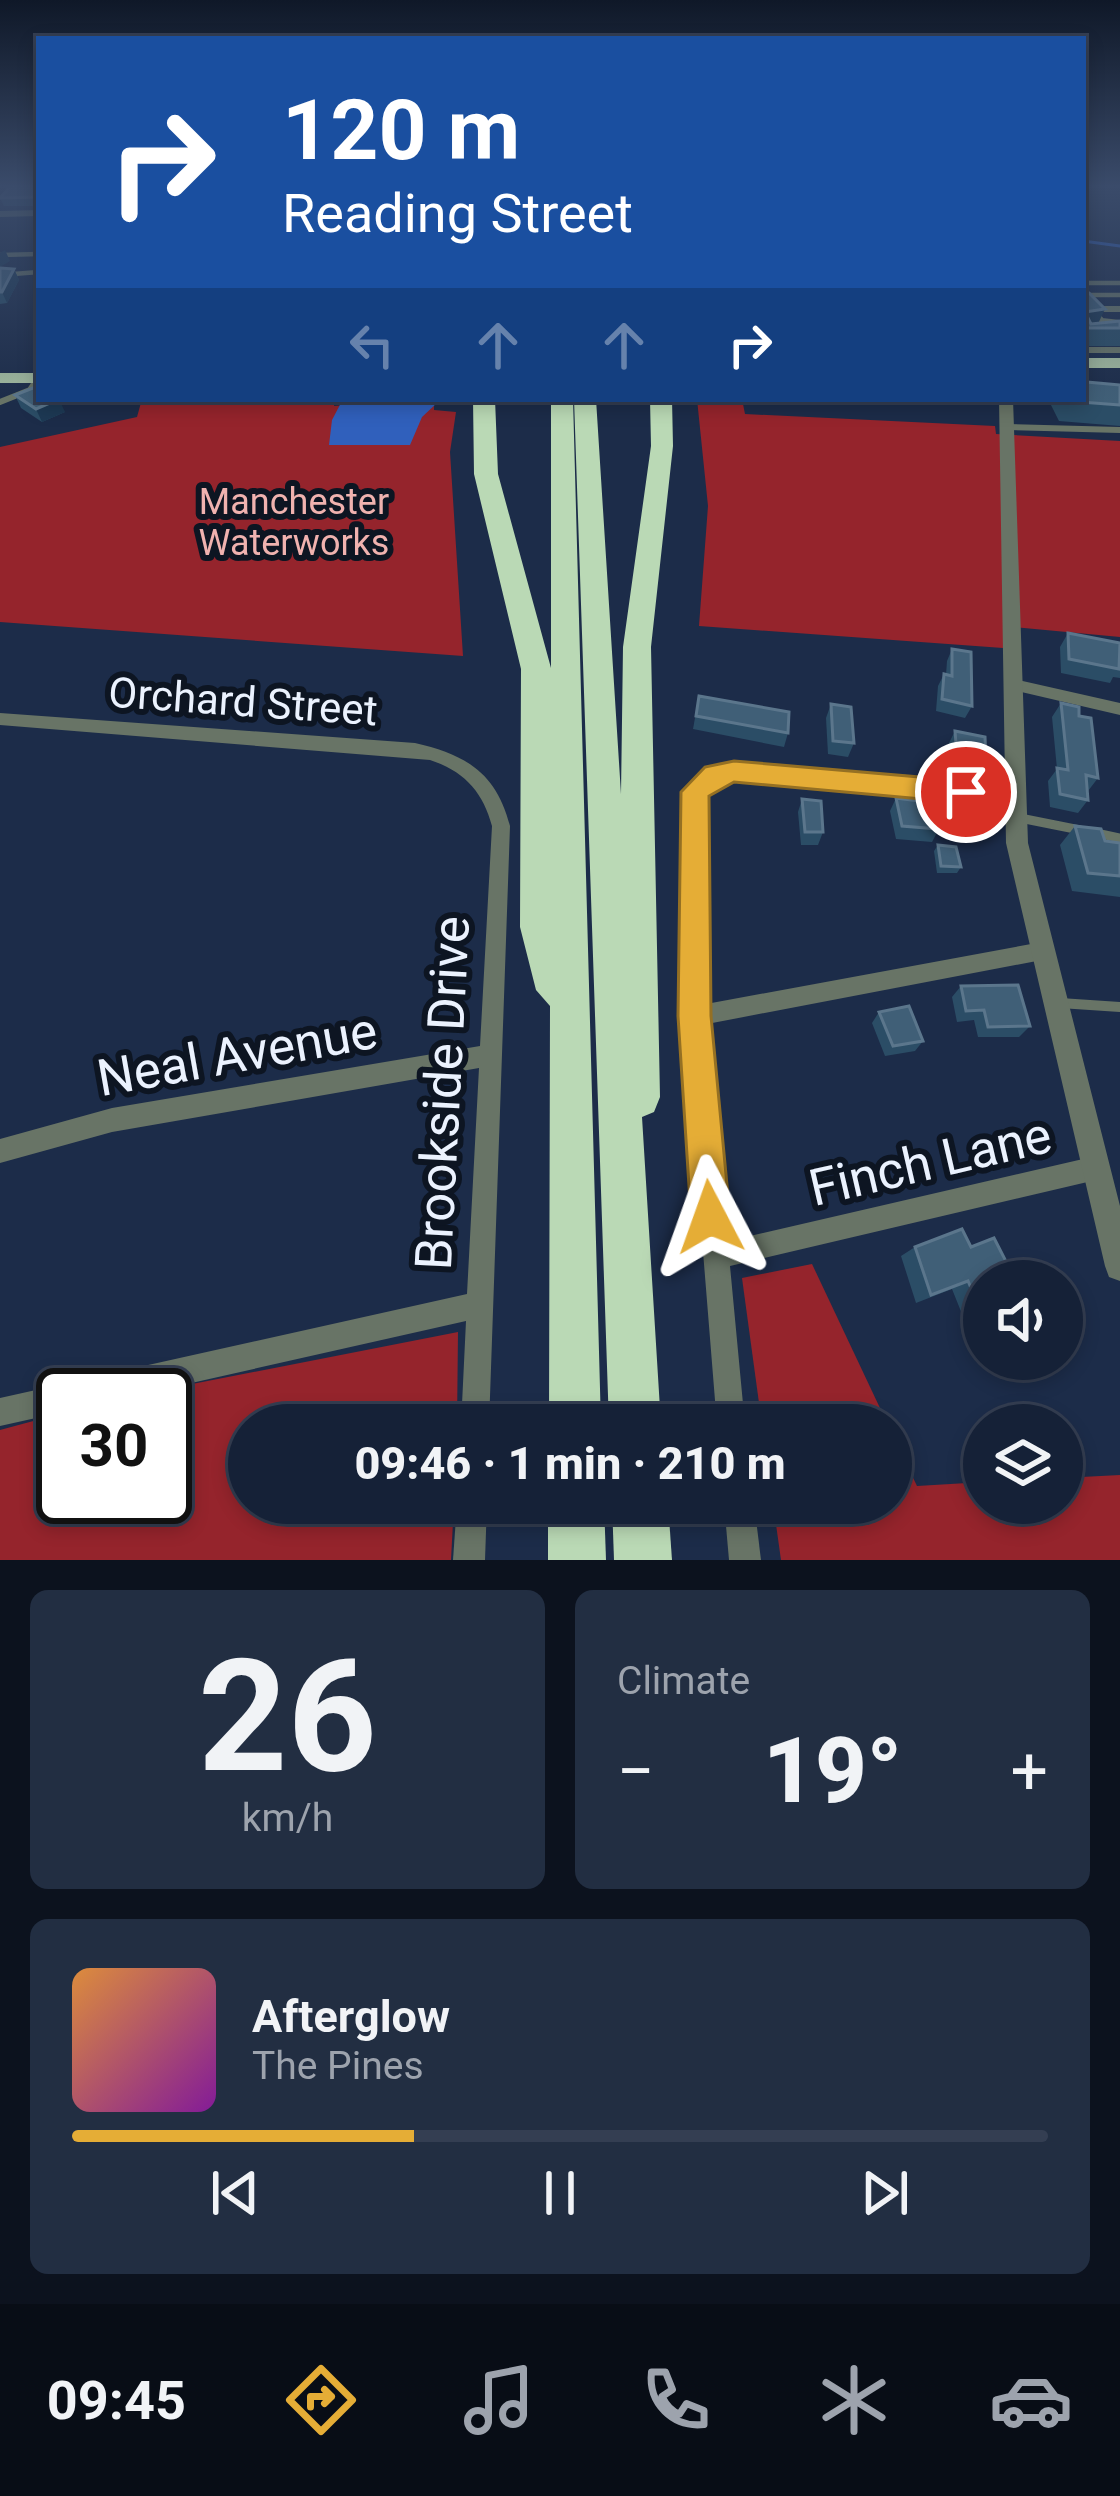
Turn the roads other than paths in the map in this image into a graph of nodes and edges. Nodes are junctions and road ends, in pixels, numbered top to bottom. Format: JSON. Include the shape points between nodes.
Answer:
{"nodes":[{"id":1,"x":36,"y":272,"type":"edge"},
{"id":2,"x":0,"y":275,"type":"edge"},
{"id":3,"x":1086,"y":283,"type":"edge"},
{"id":4,"x":1120,"y":284,"type":"edge"},
{"id":5,"x":1120,"y":296,"type":"edge"},
{"id":6,"x":1086,"y":297,"type":"edge"},
{"id":7,"x":1086,"y":302,"type":"edge"},
{"id":8,"x":1091,"y":309,"type":"junction"},
{"id":9,"x":1120,"y":309,"type":"edge"},
{"id":10,"x":1120,"y":323,"type":"edge"},
{"id":11,"x":1120,"y":333,"type":"edge"},
{"id":12,"x":1086,"y":350,"type":"edge"},
{"id":13,"x":1119,"y":355,"type":"edge"},
{"id":14,"x":1086,"y":362,"type":"edge"},
{"id":15,"x":36,"y":378,"type":"edge"},
{"id":16,"x":6,"y":380,"type":"edge"},
{"id":17,"x":36,"y":381,"type":"edge"},
{"id":18,"x":0,"y":402,"type":"edge"},
{"id":19,"x":484,"y":402,"type":"edge"},
{"id":20,"x":562,"y":402,"type":"edge"},
{"id":21,"x":585,"y":402,"type":"edge"},
{"id":22,"x":662,"y":402,"type":"edge"},
{"id":23,"x":1006,"y":402,"type":"edge"},
{"id":24,"x":1006,"y":427,"type":"junction"},
{"id":25,"x":1120,"y":430,"type":"edge"},
{"id":26,"x":1014,"y":685,"type":"junction"},
{"id":27,"x":1120,"y":709,"type":"edge"},
{"id":28,"x":0,"y":719,"type":"edge"},
{"id":29,"x":474,"y":774,"type":"joint"},
{"id":30,"x":1013,"y":806,"type":"junction"},
{"id":31,"x":1120,"y":838,"type":"edge"},
{"id":32,"x":1042,"y":951,"type":"junction"},
{"id":33,"x":1055,"y":1002,"type":"junction"},
{"id":34,"x":1120,"y":1007,"type":"edge"},
{"id":35,"x":695,"y":1016,"type":"junction"},
{"id":36,"x":569,"y":1039,"type":"junction"},
{"id":37,"x":492,"y":1055,"type":"junction"},
{"id":38,"x":0,"y":1150,"type":"edge"},
{"id":39,"x":1096,"y":1168,"type":"junction"},
{"id":40,"x":1116,"y":1231,"type":"edge"},
{"id":41,"x":713,"y":1257,"type":"junction"},
{"id":42,"x":625,"y":1264,"type":"junction"},
{"id":43,"x":1120,"y":1266,"type":"edge"},
{"id":44,"x":481,"y":1304,"type":"junction"},
{"id":45,"x":192,"y":1369,"type":"edge"},
{"id":46,"x":36,"y":1404,"type":"edge"},
{"id":47,"x":476,"y":1404,"type":"edge"},
{"id":48,"x":575,"y":1404,"type":"edge"},
{"id":49,"x":634,"y":1404,"type":"edge"},
{"id":50,"x":729,"y":1404,"type":"edge"},
{"id":51,"x":0,"y":1412,"type":"edge"},
{"id":52,"x":471,"y":1524,"type":"edge"},
{"id":53,"x":576,"y":1524,"type":"edge"},
{"id":54,"x":641,"y":1524,"type":"edge"},
{"id":55,"x":741,"y":1524,"type":"edge"},
{"id":56,"x":469,"y":1560,"type":"edge"},
{"id":57,"x":577,"y":1560,"type":"edge"},
{"id":58,"x":643,"y":1560,"type":"edge"},
{"id":59,"x":745,"y":1560,"type":"edge"}],
"edges":[{"from":1,"to":2,"type":"lane"},
{"from":3,"to":4,"type":"lane"},
{"from":5,"to":6,"type":"lane"},
{"from":7,"to":8,"type":"lane"},
{"from":8,"to":9,"type":"lane"},
{"from":8,"to":10,"type":"lane","via":[[1102,321]]},
{"from":11,"to":13,"type":"lane","via":[[1106,334]]},
{"from":12,"to":13,"type":"lane"},
{"from":13,"to":14,"type":"main road"},
{"from":15,"to":16,"type":"main road"},
{"from":17,"to":18,"type":"lane"},
{"from":19,"to":36,"type":"highway","via":[[486,497],[536,669],[539,927]]},
{"from":20,"to":36,"type":"highway"},
{"from":21,"to":42,"type":"highway"},
{"from":22,"to":42,"type":"highway","via":[[637,647],[640,1118]]},
{"from":23,"to":24,"type":"street"},
{"from":24,"to":25,"type":"lane"},
{"from":24,"to":26,"type":"street"},
{"from":26,"to":27,"type":"street"},
{"from":26,"to":30,"type":"street"},
{"from":28,"to":29,"type":"street","name":"Orchard Street","via":[[415,750]]},
{"from":29,"to":37,"type":"street","name":"Brookside Drive","via":[[493,797],[501,826]]},
{"from":30,"to":31,"type":"lane"},
{"from":30,"to":32,"type":"street"},
{"from":30,"to":35,"type":"street","via":[[734,772],[700,784],[691,818]]},
{"from":32,"to":33,"type":"street"},
{"from":32,"to":35,"type":"street"},
{"from":33,"to":34,"type":"lane"},
{"from":33,"to":39,"type":"street"},
{"from":35,"to":41,"type":"street"},
{"from":36,"to":48,"type":"highway"},
{"from":37,"to":38,"type":"street","name":"Neal Avenue","via":[[112,1120]]},
{"from":37,"to":44,"type":"street","name":"Brookside Drive"},
{"from":39,"to":40,"type":"street"},
{"from":39,"to":41,"type":"street","name":"Finch Lane"},
{"from":40,"to":43,"type":"street"},
{"from":41,"to":50,"type":"street"},
{"from":42,"to":49,"type":"highway"},
{"from":44,"to":45,"type":"street"},
{"from":44,"to":47,"type":"street","name":"Brookside Drive"},
{"from":46,"to":51,"type":"street"},
{"from":52,"to":56,"type":"street"},
{"from":53,"to":57,"type":"highway"},
{"from":54,"to":58,"type":"highway"},
{"from":55,"to":59,"type":"street"}]}
